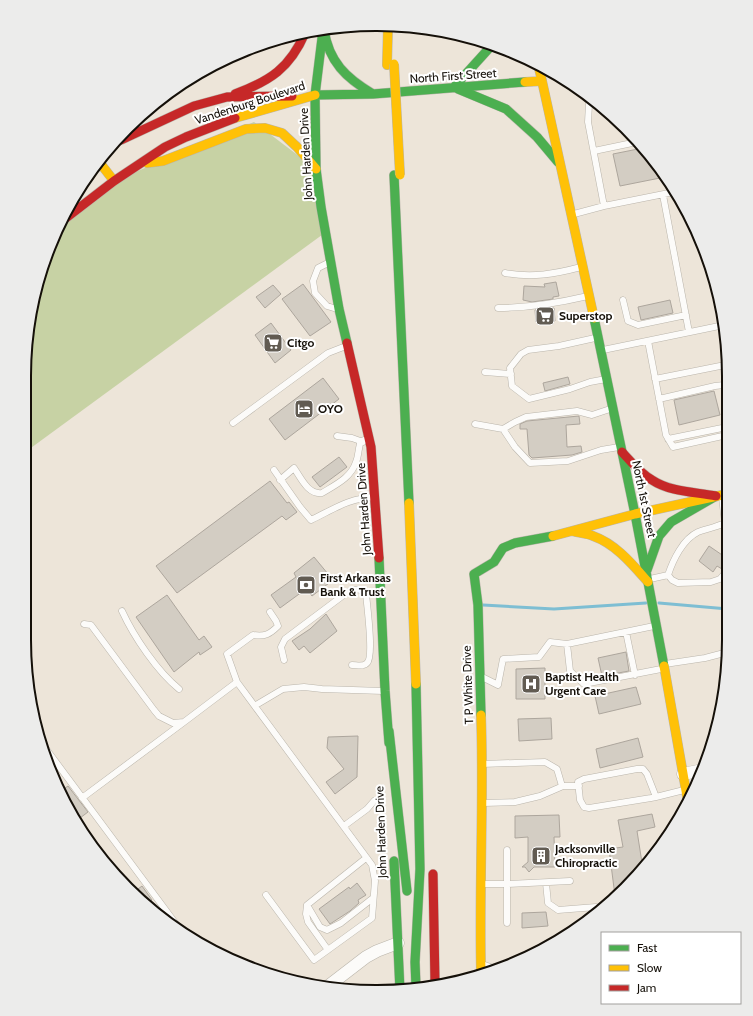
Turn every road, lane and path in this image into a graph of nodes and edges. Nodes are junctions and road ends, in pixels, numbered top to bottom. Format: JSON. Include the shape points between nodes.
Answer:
{"nodes":[{"id":1,"x":388,"y":32,"type":"edge"},
{"id":2,"x":395,"y":32,"type":"edge"},
{"id":3,"x":325,"y":35,"type":"edge"},
{"id":4,"x":322,"y":36,"type":"edge"},
{"id":5,"x":302,"y":40,"type":"edge"},
{"id":6,"x":488,"y":49,"type":"edge"},
{"id":7,"x":390,"y":65,"type":"junction"},
{"id":8,"x":540,"y":72,"type":"edge"},
{"id":9,"x":542,"y":81,"type":"junction"},
{"id":10,"x":454,"y":87,"type":"junction"},
{"id":11,"x":373,"y":94,"type":"junction"},
{"id":12,"x":314,"y":96,"type":"junction"},
{"id":13,"x":227,"y":97,"type":"junction"},
{"id":14,"x":589,"y":104,"type":"edge"},
{"id":15,"x":128,"y":137,"type":"edge"},
{"id":16,"x":631,"y":143,"type":"edge"},
{"id":17,"x":594,"y":151,"type":"junction"},
{"id":18,"x":137,"y":164,"type":"junction"},
{"id":19,"x":560,"y":165,"type":"junction"},
{"id":20,"x":102,"y":166,"type":"edge"},
{"id":21,"x":316,"y":169,"type":"junction"},
{"id":22,"x":397,"y":175,"type":"junction"},
{"id":23,"x":114,"y":181,"type":"junction"},
{"id":24,"x":669,"y":193,"type":"edge"},
{"id":25,"x":662,"y":195,"type":"junction"},
{"id":26,"x":604,"y":206,"type":"junction"},
{"id":27,"x":73,"y":213,"type":"edge"},
{"id":28,"x":572,"y":214,"type":"junction"},
{"id":29,"x":330,"y":262,"type":"junction"},
{"id":30,"x":582,"y":266,"type":"junction"},
{"id":31,"x":505,"y":273,"type":"dead end"},
{"id":32,"x":409,"y":294,"type":"dead end"},
{"id":33,"x":589,"y":296,"type":"junction"},
{"id":34,"x":623,"y":300,"type":"dead end"},
{"id":35,"x":498,"y":308,"type":"dead end"},
{"id":36,"x":339,"y":310,"type":"junction"},
{"id":37,"x":686,"y":315,"type":"junction"},
{"id":38,"x":718,"y":326,"type":"edge"},
{"id":39,"x":689,"y":332,"type":"junction"},
{"id":40,"x":598,"y":337,"type":"junction"},
{"id":41,"x":648,"y":341,"type":"junction"},
{"id":42,"x":348,"y":345,"type":"junction"},
{"id":43,"x":601,"y":351,"type":"junction"},
{"id":44,"x":722,"y":366,"type":"edge"},
{"id":45,"x":486,"y":372,"type":"dead end"},
{"id":46,"x":511,"y":374,"type":"junction"},
{"id":47,"x":607,"y":379,"type":"junction"},
{"id":48,"x":655,"y":379,"type":"junction"},
{"id":49,"x":722,"y":387,"type":"edge"},
{"id":50,"x":659,"y":399,"type":"junction"},
{"id":51,"x":613,"y":408,"type":"junction"},
{"id":52,"x":233,"y":423,"type":"dead end"},
{"id":53,"x":475,"y":424,"type":"dead end"},
{"id":54,"x":722,"y":428,"type":"edge"},
{"id":55,"x":503,"y":429,"type":"junction"},
{"id":56,"x":337,"y":436,"type":"dead end"},
{"id":57,"x":722,"y":436,"type":"edge"},
{"id":58,"x":668,"y":439,"type":"junction"},
{"id":59,"x":367,"y":442,"type":"junction"},
{"id":60,"x":622,"y":449,"type":"junction"},
{"id":61,"x":274,"y":470,"type":"dead end"},
{"id":62,"x":280,"y":480,"type":"junction"},
{"id":63,"x":722,"y":495,"type":"edge"},
{"id":64,"x":376,"y":497,"type":"junction"},
{"id":65,"x":635,"y":514,"type":"junction"},
{"id":66,"x":722,"y":525,"type":"edge"},
{"id":67,"x":572,"y":531,"type":"junction"},
{"id":68,"x":668,"y":575,"type":"junction"},
{"id":69,"x":722,"y":577,"type":"edge"},
{"id":70,"x":648,"y":578,"type":"junction"},
{"id":71,"x":122,"y":611,"type":"dead end"},
{"id":72,"x":270,"y":612,"type":"dead end"},
{"id":73,"x":84,"y":624,"type":"dead end"},
{"id":74,"x":657,"y":626,"type":"junction"},
{"id":75,"x":626,"y":632,"type":"junction"},
{"id":76,"x":568,"y":644,"type":"junction"},
{"id":77,"x":721,"y":654,"type":"edge"},
{"id":78,"x":284,"y":660,"type":"dead end"},
{"id":79,"x":352,"y":665,"type":"dead end"},
{"id":80,"x":664,"y":666,"type":"junction"},
{"id":81,"x":635,"y":675,"type":"junction"},
{"id":82,"x":480,"y":676,"type":"junction"},
{"id":83,"x":237,"y":682,"type":"junction"},
{"id":84,"x":179,"y":689,"type":"dead end"},
{"id":85,"x":385,"y":691,"type":"junction"},
{"id":86,"x":256,"y":705,"type":"junction"},
{"id":87,"x":184,"y":722,"type":"junction"},
{"id":88,"x":389,"y":731,"type":"junction"},
{"id":89,"x":51,"y":755,"type":"edge"},
{"id":90,"x":481,"y":764,"type":"junction"},
{"id":91,"x":696,"y":771,"type":"edge"},
{"id":92,"x":683,"y":774,"type":"junction"},
{"id":93,"x":562,"y":786,"type":"junction"},
{"id":94,"x":579,"y":786,"type":"junction"},
{"id":95,"x":686,"y":790,"type":"joint"},
{"id":96,"x":656,"y":797,"type":"junction"},
{"id":97,"x":82,"y":798,"type":"junction"},
{"id":98,"x":374,"y":801,"type":"dead end"},
{"id":99,"x":482,"y":803,"type":"junction"},
{"id":100,"x":344,"y":826,"type":"junction"},
{"id":101,"x":507,"y":850,"type":"dead end"},
{"id":102,"x":366,"y":858,"type":"junction"},
{"id":103,"x":432,"y":863,"type":"dead end"},
{"id":104,"x":570,"y":881,"type":"dead end"},
{"id":105,"x":546,"y":883,"type":"junction"},
{"id":106,"x":481,"y":884,"type":"junction"},
{"id":107,"x":507,"y":884,"type":"junction"},
{"id":108,"x":266,"y":895,"type":"dead end"},
{"id":109,"x":373,"y":898,"type":"junction"},
{"id":110,"x":307,"y":905,"type":"junction"},
{"id":111,"x":595,"y":907,"type":"edge"},
{"id":112,"x":171,"y":918,"type":"edge"},
{"id":113,"x":507,"y":923,"type":"dead end"},
{"id":114,"x":398,"y":943,"type":"junction"},
{"id":115,"x":328,"y":950,"type":"junction"},
{"id":116,"x":415,"y":962,"type":"junction"},
{"id":117,"x":481,"y":968,"type":"edge"},
{"id":118,"x":435,"y":980,"type":"edge"},
{"id":119,"x":332,"y":982,"type":"edge"},
{"id":120,"x":416,"y":983,"type":"edge"},
{"id":121,"x":400,"y":984,"type":"edge"}],
"edges":[{"from":1,"to":7,"type":"main road"},
{"from":2,"to":7,"type":"main road"},
{"from":3,"to":11,"type":"main road","via":[[329,50],[344,74]]},
{"from":4,"to":12,"type":"main road","name":"John Harden Drive"},
{"from":5,"to":13,"type":"main road","via":[[284,68],[247,90]]},
{"from":6,"to":10,"type":"main road"},
{"from":7,"to":22,"type":"main road"},
{"from":8,"to":9,"type":"main road"},
{"from":9,"to":10,"type":"main road","name":"North First Street"},
{"from":9,"to":19,"type":"main road"},
{"from":10,"to":11,"type":"main road","name":"North First Street"},
{"from":10,"to":19,"type":"main road","via":[[506,109],[537,137]]},
{"from":11,"to":12,"type":"main road","name":"North First Street"},
{"from":12,"to":13,"type":"main road","name":"Vandenburg Boulevard"},
{"from":12,"to":18,"type":"main road","name":"Vandenburg Boulevard","via":[[237,117],[165,146]]},
{"from":12,"to":21,"type":"main road","name":"John Harden Drive"},
{"from":13,"to":15,"type":"main road","name":"Vandenburg Boulevard","via":[[194,106]]},
{"from":14,"to":17,"type":"lane","via":[[588,122]]},
{"from":16,"to":17,"type":"lane"},
{"from":17,"to":26,"type":"lane"},
{"from":18,"to":21,"type":"main road","via":[[163,161],[246,129],[265,128],[282,133]]},
{"from":18,"to":23,"type":"main road","name":"Vandenburg Boulevard"},
{"from":19,"to":28,"type":"main road","name":"North 1st Street"},
{"from":20,"to":23,"type":"main road"},
{"from":21,"to":29,"type":"main road","name":"John Harden Drive"},
{"from":22,"to":32,"type":"main road"},
{"from":22,"to":116,"type":"main road","via":[[416,660],[420,869]]},
{"from":23,"to":27,"type":"main road","name":"Vandenburg Boulevard"},
{"from":24,"to":25,"type":"lane"},
{"from":25,"to":26,"type":"lane"},
{"from":25,"to":37,"type":"lane"},
{"from":26,"to":28,"type":"lane"},
{"from":28,"to":30,"type":"main road","name":"North 1st Street"},
{"from":29,"to":36,"type":"main road","name":"John Harden Drive"},
{"from":29,"to":36,"type":"lane","via":[[318,268],[313,280],[315,293],[327,306]]},
{"from":30,"to":31,"type":"lane","via":[[542,275],[522,276]]},
{"from":30,"to":33,"type":"main road","name":"North 1st Street"},
{"from":33,"to":35,"type":"lane","via":[[522,308]]},
{"from":33,"to":40,"type":"main road","name":"North 1st Street"},
{"from":34,"to":37,"type":"lane","via":[[628,321],[638,325]]},
{"from":36,"to":42,"type":"main road","name":"John Harden Drive"},
{"from":37,"to":39,"type":"lane"},
{"from":38,"to":39,"type":"lane"},
{"from":39,"to":41,"type":"lane"},
{"from":40,"to":43,"type":"main road","name":"North 1st Street"},
{"from":40,"to":46,"type":"lane","via":[[525,352],[510,368]]},
{"from":41,"to":43,"type":"lane"},
{"from":41,"to":48,"type":"lane"},
{"from":42,"to":52,"type":"lane","via":[[328,353]]},
{"from":42,"to":59,"type":"main road","name":"John Harden Drive"},
{"from":43,"to":47,"type":"main road","name":"North 1st Street"},
{"from":44,"to":48,"type":"lane"},
{"from":45,"to":46,"type":"lane"},
{"from":46,"to":47,"type":"lane","via":[[512,386],[529,399]]},
{"from":47,"to":51,"type":"main road","name":"North 1st Street"},
{"from":48,"to":50,"type":"lane"},
{"from":49,"to":50,"type":"lane"},
{"from":50,"to":58,"type":"lane"},
{"from":51,"to":55,"type":"lane","via":[[592,415],[577,412],[526,417]]},
{"from":51,"to":60,"type":"main road","name":"North 1st Street"},
{"from":53,"to":55,"type":"lane"},
{"from":54,"to":58,"type":"lane"},
{"from":55,"to":60,"type":"lane","via":[[530,463],[568,461],[601,450]]},
{"from":56,"to":59,"type":"lane"},
{"from":57,"to":58,"type":"lane","via":[[673,446]]},
{"from":59,"to":62,"type":"lane","via":[[358,449],[357,460],[350,474],[322,493],[316,494],[311,491],[294,468]]},
{"from":59,"to":64,"type":"main road","name":"John Harden Drive"},
{"from":60,"to":63,"type":"main road","via":[[647,477],[655,482],[666,487]]},
{"from":60,"to":65,"type":"main road","name":"North 1st Street"},
{"from":61,"to":62,"type":"lane"},
{"from":62,"to":64,"type":"lane","via":[[312,520],[340,504],[362,497]]},
{"from":63,"to":65,"type":"main road","name":"T P White Drive"},
{"from":63,"to":70,"type":"main road","via":[[671,522],[659,536],[653,550]]},
{"from":64,"to":85,"type":"main road","name":"John Harden Drive"},
{"from":65,"to":67,"type":"main road","name":"T P White Drive"},
{"from":65,"to":70,"type":"main road","name":"North 1st Street"},
{"from":66,"to":68,"type":"lane","via":[[697,532],[690,538],[676,556]]},
{"from":67,"to":70,"type":"main road","via":[[593,536],[611,546]]},
{"from":67,"to":82,"type":"main road","name":"T P White Drive","via":[[503,548],[494,562],[474,574],[478,605]]},
{"from":68,"to":69,"type":"lane","via":[[678,583],[711,582]]},
{"from":68,"to":70,"type":"lane"},
{"from":70,"to":74,"type":"main road","name":"North 1st Street"},
{"from":71,"to":84,"type":"lane","via":[[130,628],[153,660],[168,680]]},
{"from":72,"to":83,"type":"lane","via":[[278,626],[262,637],[253,635],[227,654]]},
{"from":73,"to":87,"type":"lane","via":[[91,625],[160,716],[173,723]]},
{"from":74,"to":75,"type":"lane"},
{"from":74,"to":80,"type":"main road","name":"North 1st Street"},
{"from":75,"to":76,"type":"lane"},
{"from":75,"to":81,"type":"lane"},
{"from":76,"to":81,"type":"lane","via":[[570,671],[584,684]]},
{"from":76,"to":82,"type":"lane","via":[[550,642],[539,657],[503,659],[498,685]]},
{"from":77,"to":80,"type":"lane"},
{"from":78,"to":79,"type":"lane","via":[[281,647],[285,639],[349,591],[361,589],[366,594],[370,658],[363,666]]},
{"from":80,"to":81,"type":"lane"},
{"from":80,"to":92,"type":"main road","name":"North 1st Street"},
{"from":82,"to":90,"type":"main road","name":"T P White Drive"},
{"from":83,"to":86,"type":"lane"},
{"from":83,"to":87,"type":"lane"},
{"from":85,"to":86,"type":"lane","via":[[322,690],[304,687],[283,689]]},
{"from":85,"to":88,"type":"main road","name":"John Harden Drive"},
{"from":86,"to":100,"type":"lane"},
{"from":87,"to":97,"type":"lane"},
{"from":88,"to":114,"type":"main road","name":"John Harden Drive"},
{"from":88,"to":116,"type":"main road"},
{"from":89,"to":97,"type":"lane"},
{"from":90,"to":93,"type":"lane","via":[[545,762],[557,769]]},
{"from":90,"to":99,"type":"main road","name":"T P White Drive"},
{"from":91,"to":92,"type":"street"},
{"from":92,"to":95,"type":"main road","name":"North 1st Street"},
{"from":93,"to":94,"type":"lane"},
{"from":93,"to":99,"type":"lane","via":[[540,796],[515,802]]},
{"from":94,"to":96,"type":"lane","via":[[580,800],[584,807],[589,808]]},
{"from":94,"to":96,"type":"lane","via":[[578,782],[584,779],[643,769],[648,774]]},
{"from":95,"to":96,"type":"lane"},
{"from":97,"to":112,"type":"lane"},
{"from":98,"to":100,"type":"lane"},
{"from":99,"to":106,"type":"main road","name":"T P White Drive"},
{"from":100,"to":102,"type":"lane"},
{"from":101,"to":107,"type":"lane"},
{"from":102,"to":109,"type":"lane","via":[[372,865],[375,877]]},
{"from":102,"to":110,"type":"lane"},
{"from":103,"to":118,"type":"main road"},
{"from":104,"to":105,"type":"lane"},
{"from":105,"to":107,"type":"lane"},
{"from":105,"to":111,"type":"lane","via":[[548,902],[558,910]]},
{"from":106,"to":107,"type":"lane"},
{"from":106,"to":117,"type":"main road","name":"T P White Drive"},
{"from":107,"to":113,"type":"lane"},
{"from":108,"to":115,"type":"lane","via":[[314,960]]},
{"from":109,"to":110,"type":"lane","via":[[341,923],[327,930],[320,927]]},
{"from":109,"to":115,"type":"lane","via":[[372,918]]},
{"from":110,"to":115,"type":"lane","via":[[308,922]]},
{"from":114,"to":119,"type":"street","via":[[366,957]]},
{"from":114,"to":121,"type":"main road","name":"John Harden Drive"},
{"from":116,"to":120,"type":"main road"}]}
